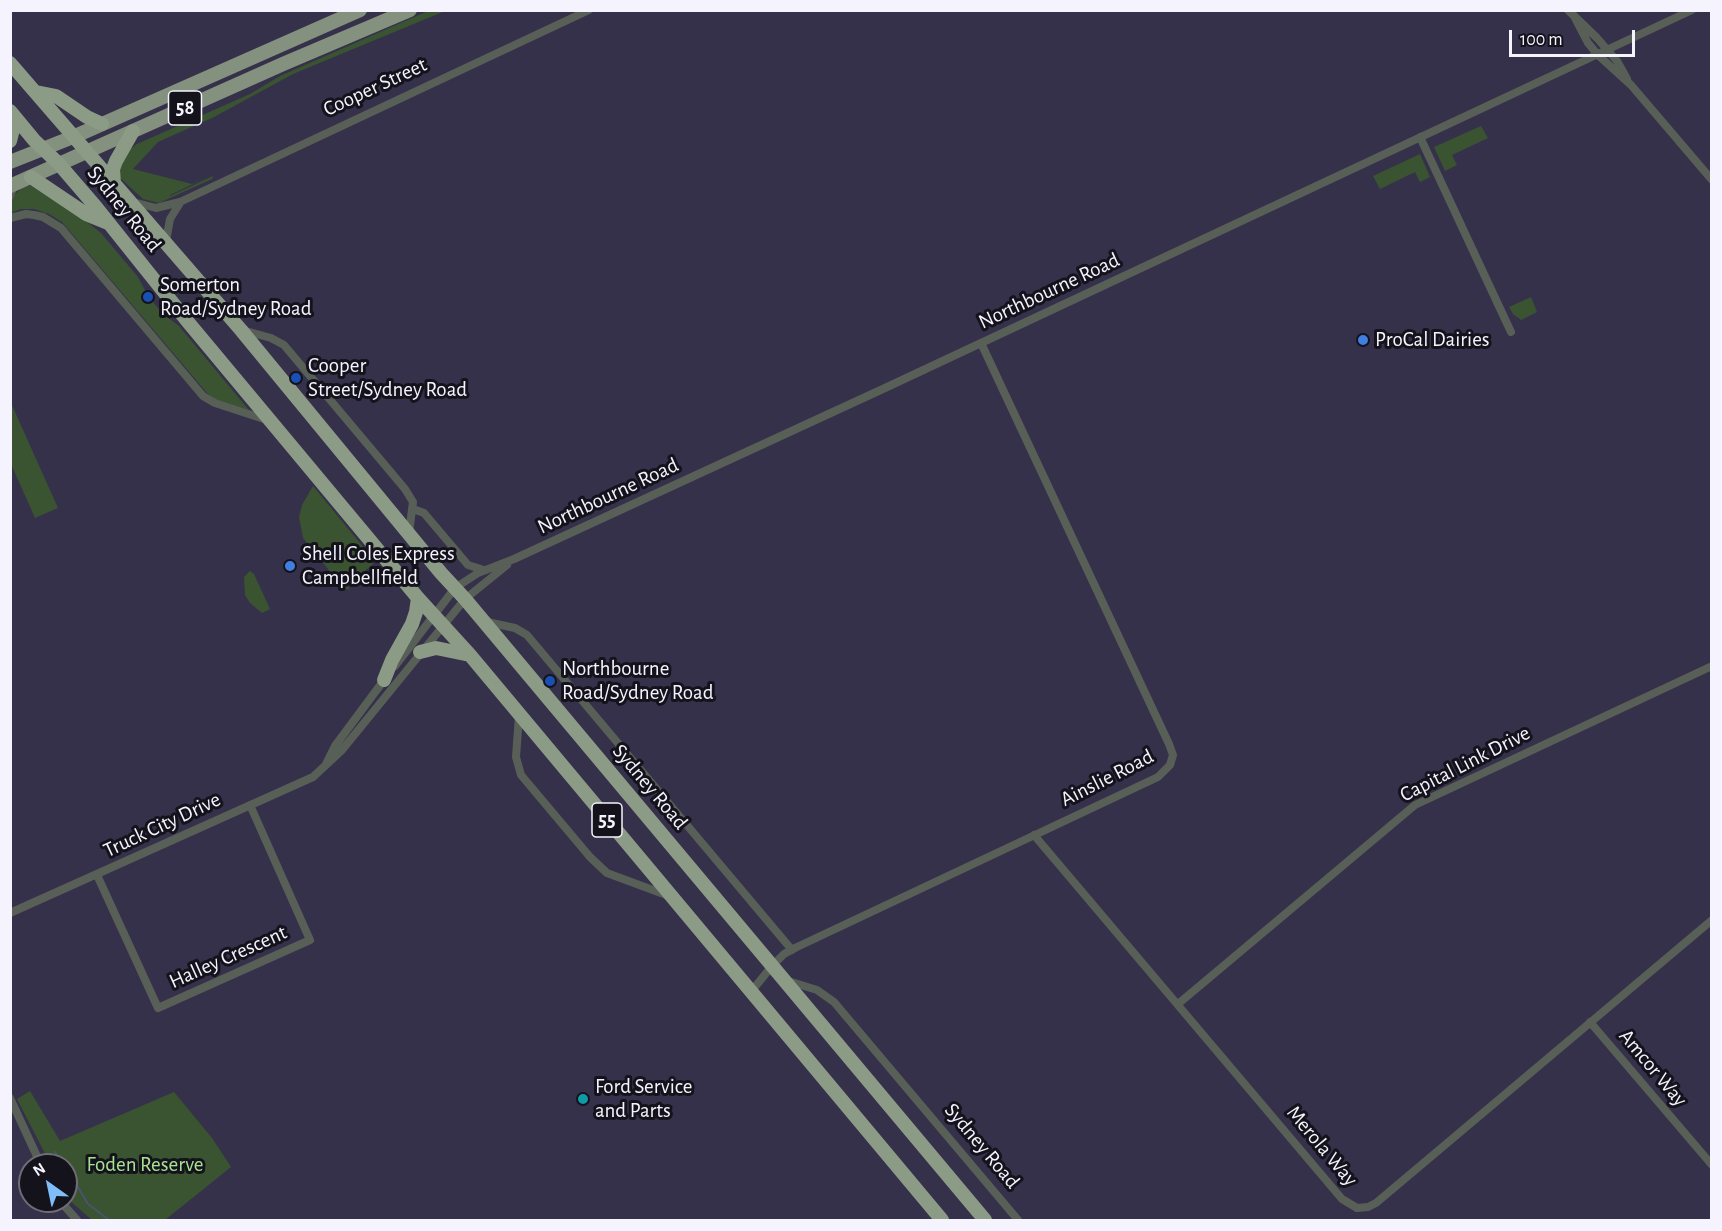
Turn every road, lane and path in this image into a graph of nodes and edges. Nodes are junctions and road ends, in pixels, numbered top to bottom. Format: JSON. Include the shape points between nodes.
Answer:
{"nodes":[{"id":1,"x":360,"y":10,"type":"edge"},
{"id":2,"x":410,"y":10,"type":"edge"},
{"id":3,"x":589,"y":10,"type":"edge"},
{"id":4,"x":1568,"y":10,"type":"edge"},
{"id":5,"x":1692,"y":10,"type":"edge"},
{"id":6,"x":1575,"y":18,"type":"junction"},
{"id":7,"x":1608,"y":50,"type":"junction"},
{"id":8,"x":1598,"y":55,"type":"junction"},
{"id":9,"x":253,"y":58,"type":"junction"},
{"id":10,"x":10,"y":63,"type":"edge"},
{"id":11,"x":260,"y":75,"type":"junction"},
{"id":12,"x":1631,"y":85,"type":"junction"},
{"id":13,"x":36,"y":92,"type":"junction"},
{"id":14,"x":10,"y":113,"type":"edge"},
{"id":15,"x":102,"y":124,"type":"junction"},
{"id":16,"x":133,"y":132,"type":"junction"},
{"id":17,"x":73,"y":137,"type":"junction"},
{"id":18,"x":1420,"y":137,"type":"junction"},
{"id":19,"x":10,"y":141,"type":"edge"},
{"id":20,"x":42,"y":148,"type":"junction"},
{"id":21,"x":87,"y":151,"type":"junction"},
{"id":22,"x":10,"y":162,"type":"edge"},
{"id":23,"x":59,"y":164,"type":"junction"},
{"id":24,"x":31,"y":177,"type":"junction"},
{"id":25,"x":1712,"y":180,"type":"edge"},
{"id":26,"x":114,"y":183,"type":"junction"},
{"id":27,"x":12,"y":188,"type":"edge"},
{"id":28,"x":130,"y":201,"type":"junction"},
{"id":29,"x":180,"y":202,"type":"junction"},
{"id":30,"x":10,"y":218,"type":"edge"},
{"id":31,"x":110,"y":224,"type":"junction"},
{"id":32,"x":166,"y":241,"type":"junction"},
{"id":33,"x":241,"y":330,"type":"junction"},
{"id":34,"x":1511,"y":332,"type":"dead end"},
{"id":35,"x":981,"y":343,"type":"junction"},
{"id":36,"x":270,"y":421,"type":"junction"},
{"id":37,"x":413,"y":509,"type":"junction"},
{"id":38,"x":409,"y":533,"type":"junction"},
{"id":39,"x":514,"y":559,"type":"junction"},
{"id":40,"x":484,"y":570,"type":"junction"},
{"id":41,"x":460,"y":593,"type":"junction"},
{"id":42,"x":418,"y":598,"type":"junction"},
{"id":43,"x":439,"y":620,"type":"junction"},
{"id":44,"x":483,"y":621,"type":"junction"},
{"id":45,"x":420,"y":652,"type":"junction"},
{"id":46,"x":470,"y":655,"type":"junction"},
{"id":47,"x":1712,"y":666,"type":"edge"},
{"id":48,"x":384,"y":680,"type":"junction"},
{"id":49,"x":519,"y":716,"type":"junction"},
{"id":50,"x":326,"y":764,"type":"junction"},
{"id":51,"x":250,"y":805,"type":"junction"},
{"id":52,"x":1034,"y":835,"type":"junction"},
{"id":53,"x":97,"y":875,"type":"junction"},
{"id":54,"x":669,"y":896,"type":"junction"},
{"id":55,"x":10,"y":913,"type":"edge"},
{"id":56,"x":1712,"y":920,"type":"edge"},
{"id":57,"x":792,"y":950,"type":"junction"},
{"id":58,"x":772,"y":966,"type":"junction"},
{"id":59,"x":785,"y":980,"type":"junction"},
{"id":60,"x":750,"y":993,"type":"junction"},
{"id":61,"x":1178,"y":1004,"type":"junction"},
{"id":62,"x":1590,"y":1022,"type":"junction"},
{"id":63,"x":10,"y":1098,"type":"edge"},
{"id":64,"x":35,"y":1153,"type":"edge"},
{"id":65,"x":1712,"y":1165,"type":"edge"},
{"id":66,"x":942,"y":1221,"type":"edge"},
{"id":67,"x":985,"y":1221,"type":"edge"},
{"id":68,"x":1018,"y":1221,"type":"edge"}],
"edges":[{"from":1,"to":9,"type":"main road","number":"58"},
{"from":2,"to":11,"type":"main road","number":"58"},
{"from":3,"to":29,"type":"street","name":"Cooper Street"},
{"from":4,"to":6,"type":"street"},
{"from":5,"to":7,"type":"street","name":"Northbourne Road"},
{"from":6,"to":7,"type":"street"},
{"from":6,"to":8,"type":"street"},
{"from":7,"to":8,"type":"street","name":"Northbourne Road"},
{"from":7,"to":12,"type":"street"},
{"from":8,"to":12,"type":"street"},
{"from":8,"to":18,"type":"street","name":"Northbourne Road"},
{"from":9,"to":11,"type":"main road"},
{"from":9,"to":15,"type":"main road","number":"58"},
{"from":10,"to":13,"type":"highway","number":"55"},
{"from":11,"to":16,"type":"main road","number":"58"},
{"from":12,"to":25,"type":"street"},
{"from":13,"to":15,"type":"highway","via":[[56,96]]},
{"from":13,"to":17,"type":"highway","number":"55"},
{"from":14,"to":19,"type":"highway"},
{"from":14,"to":20,"type":"highway","number":"55"},
{"from":15,"to":17,"type":"main road","number":"58"},
{"from":16,"to":21,"type":"main road","number":"58"},
{"from":16,"to":26,"type":"highway","via":[[113,169]]},
{"from":17,"to":20,"type":"main road","number":"58"},
{"from":17,"to":21,"type":"highway","number":"55"},
{"from":18,"to":34,"type":"street"},
{"from":18,"to":35,"type":"street","name":"Northbourne Road"},
{"from":20,"to":22,"type":"main road","number":"58"},
{"from":20,"to":23,"type":"highway","number":"55"},
{"from":21,"to":23,"type":"main road","number":"58"},
{"from":21,"to":26,"type":"highway","name":"Sydney Road","number":"55"},
{"from":23,"to":24,"type":"main road","number":"58"},
{"from":23,"to":31,"type":"highway","name":"Sydney Road","number":"55"},
{"from":24,"to":27,"type":"main road","number":"58"},
{"from":24,"to":31,"type":"highway","via":[[86,214]]},
{"from":26,"to":28,"type":"highway","name":"Sydney Road","number":"55"},
{"from":28,"to":29,"type":"street","name":"Cooper Street","via":[[156,208]]},
{"from":28,"to":32,"type":"highway","name":"Sydney Road","number":"55"},
{"from":29,"to":32,"type":"street","via":[[170,219]]},
{"from":30,"to":36,"type":"street","via":[[34,215],[61,228],[203,396]]},
{"from":31,"to":36,"type":"highway","name":"Sydney Road","number":"55"},
{"from":32,"to":33,"type":"highway","name":"Sydney Road","number":"55"},
{"from":33,"to":37,"type":"street","via":[[284,345],[410,496]]},
{"from":33,"to":38,"type":"highway","name":"Sydney Road","number":"55"},
{"from":35,"to":39,"type":"street","name":"Northbourne Road"},
{"from":35,"to":52,"type":"street","name":"Ainslie Road","via":[[1173,755],[1170,765],[1158,777]]},
{"from":36,"to":42,"type":"highway","name":"Sydney Road","number":"55"},
{"from":37,"to":38,"type":"street"},
{"from":37,"to":40,"type":"street","via":[[424,513],[468,565]]},
{"from":38,"to":41,"type":"highway","name":"Sydney Road","number":"55"},
{"from":39,"to":40,"type":"street","name":"Northbourne Road"},
{"from":39,"to":41,"type":"street","name":"Northbourne Road"},
{"from":40,"to":41,"type":"street","name":"Northbourne Road","via":[[467,579]]},
{"from":41,"to":43,"type":"street","name":"Truck City Drive"},
{"from":41,"to":43,"type":"street","name":"Truck City Drive"},
{"from":41,"to":44,"type":"highway","name":"Sydney Road","number":"55"},
{"from":42,"to":43,"type":"highway","name":"Sydney Road","number":"55"},
{"from":42,"to":48,"type":"highway","via":[[412,624]]},
{"from":43,"to":45,"type":"street","name":"Truck City Drive"},
{"from":43,"to":46,"type":"highway","name":"Sydney Road","number":"55"},
{"from":43,"to":48,"type":"street","name":"Truck City Drive"},
{"from":44,"to":57,"type":"street","name":"Sydney Road","via":[[515,628],[527,635]]},
{"from":44,"to":58,"type":"highway","name":"Sydney Road","number":"55"},
{"from":45,"to":46,"type":"highway","via":[[436,648]]},
{"from":45,"to":50,"type":"street","name":"Truck City Drive","via":[[342,750]]},
{"from":46,"to":49,"type":"highway","name":"Sydney Road","number":"55"},
{"from":47,"to":61,"type":"street","name":"Capital Link Drive","via":[[1415,805]]},
{"from":48,"to":50,"type":"street","name":"Truck City Drive"},
{"from":49,"to":54,"type":"highway","name":"Sydney Road","number":"55"},
{"from":49,"to":54,"type":"street","name":"Sydney Road","via":[[516,757],[521,775],[607,873]]},
{"from":50,"to":51,"type":"street","name":"Truck City Drive","via":[[312,777]]},
{"from":51,"to":53,"type":"street","name":"Truck City Drive"},
{"from":51,"to":53,"type":"street","name":"Halley Crescent","via":[[310,940],[158,1008]]},
{"from":52,"to":57,"type":"street","name":"Ainslie Road"},
{"from":52,"to":61,"type":"street","name":"Merola Way"},
{"from":53,"to":55,"type":"street","name":"Truck City Drive"},
{"from":54,"to":60,"type":"highway","name":"Sydney Road","number":"55"},
{"from":56,"to":62,"type":"street","name":"Merola Way"},
{"from":57,"to":58,"type":"street","name":"Ainslie Road"},
{"from":58,"to":59,"type":"highway","name":"Sydney Road","number":"55"},
{"from":58,"to":60,"type":"street","name":"Ainslie Road"},
{"from":59,"to":67,"type":"highway","name":"Sydney Road","number":"55"},
{"from":59,"to":68,"type":"street","name":"Sydney Road","via":[[817,990],[834,1002]]},
{"from":60,"to":66,"type":"highway","name":"Sydney Road","number":"55"},
{"from":61,"to":62,"type":"street","name":"Merola Way","via":[[1342,1199],[1357,1208],[1376,1203]]},
{"from":62,"to":65,"type":"street","name":"Amcor Way"},
{"from":63,"to":64,"type":"street"}]}
